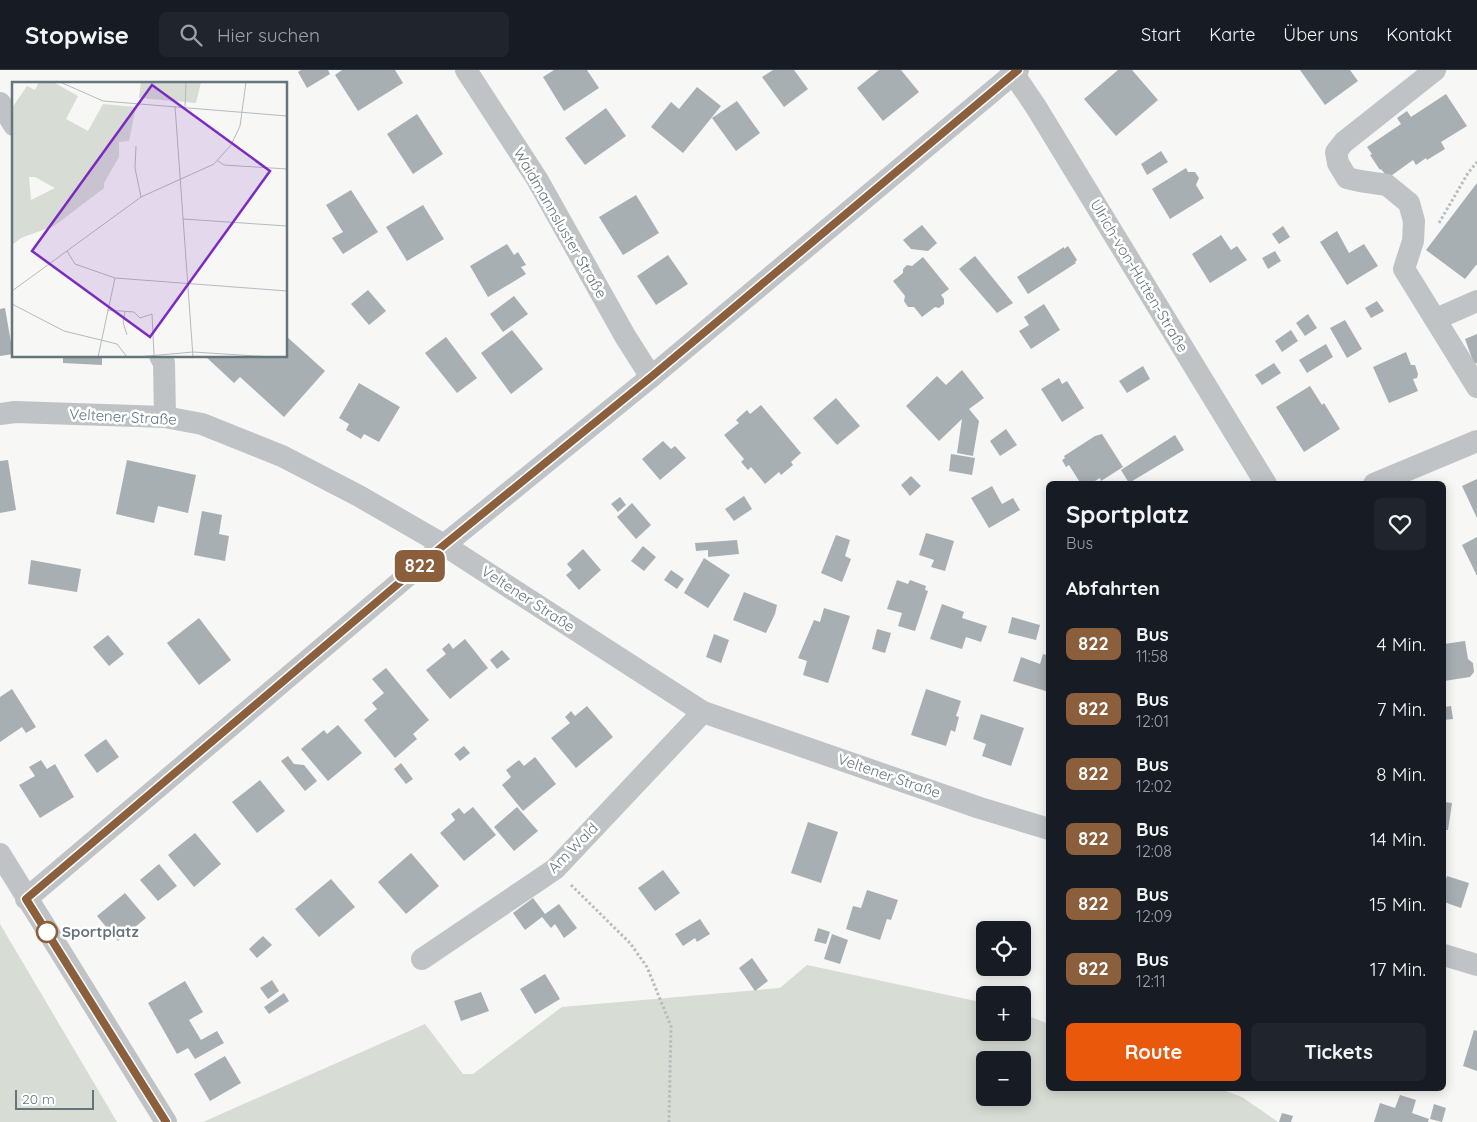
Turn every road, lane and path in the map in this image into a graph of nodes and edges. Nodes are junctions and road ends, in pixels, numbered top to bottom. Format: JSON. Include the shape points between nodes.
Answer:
{"nodes":[{"id":1,"x":466,"y":70,"type":"edge"},
{"id":2,"x":1435,"y":70,"type":"edge"},
{"id":3,"x":1014,"y":71,"type":"edge"},
{"id":4,"x":0,"y":103,"type":"edge"},
{"id":5,"x":12,"y":122,"type":"edge"},
{"id":6,"x":1477,"y":162,"type":"edge"},
{"id":7,"x":1438,"y":225,"type":"dead end"},
{"id":8,"x":1477,"y":300,"type":"edge"},
{"id":9,"x":1436,"y":319,"type":"junction"},
{"id":10,"x":161,"y":358,"type":"edge"},
{"id":11,"x":651,"y":377,"type":"junction"},
{"id":12,"x":1477,"y":387,"type":"edge"},
{"id":13,"x":0,"y":414,"type":"edge"},
{"id":14,"x":166,"y":417,"type":"junction"},
{"id":15,"x":1477,"y":442,"type":"edge"},
{"id":16,"x":1264,"y":481,"type":"edge"},
{"id":17,"x":1381,"y":481,"type":"edge"},
{"id":18,"x":444,"y":545,"type":"junction"},
{"id":19,"x":703,"y":712,"type":"junction"},
{"id":20,"x":1046,"y":828,"type":"edge"},
{"id":21,"x":0,"y":854,"type":"edge"},
{"id":22,"x":555,"y":869,"type":"junction"},
{"id":23,"x":26,"y":899,"type":"junction"},
{"id":24,"x":1446,"y":955,"type":"edge"},
{"id":25,"x":422,"y":959,"type":"dead end"},
{"id":26,"x":1477,"y":966,"type":"edge"},
{"id":27,"x":166,"y":1122,"type":"edge"},
{"id":28,"x":668,"y":1122,"type":"edge"}],
"edges":[{"from":1,"to":11,"type":"street","name":"Waidmannsluster Straße","via":[[537,179]]},
{"from":2,"to":9,"type":"street","via":[[1344,142],[1336,152],[1347,178],[1387,185],[1409,204],[1414,221],[1413,241],[1404,269]]},
{"from":3,"to":11,"type":"street"},
{"from":3,"to":16,"type":"street","name":"Ulrich-von-Hutten-Straße"},
{"from":4,"to":5,"type":"street"},
{"from":6,"to":7,"type":"path"},
{"from":8,"to":9,"type":"street"},
{"from":9,"to":12,"type":"street"},
{"from":10,"to":14,"type":"street"},
{"from":11,"to":18,"type":"street"},
{"from":13,"to":14,"type":"street","name":"Veltener Straße"},
{"from":14,"to":18,"type":"street","name":"Veltener Straße","via":[[202,424],[282,456]]},
{"from":15,"to":17,"type":"street"},
{"from":18,"to":19,"type":"street","name":"Veltener Straße"},
{"from":18,"to":23,"type":"street"},
{"from":19,"to":20,"type":"street","name":"Veltener Straße"},
{"from":19,"to":22,"type":"street","name":"Am Wald"},
{"from":21,"to":23,"type":"street"},
{"from":22,"to":25,"type":"street","name":"Am Wald"},
{"from":22,"to":28,"type":"path","via":[[630,943],[647,968],[671,1026]]},
{"from":23,"to":27,"type":"street"},
{"from":24,"to":26,"type":"street"}]}
